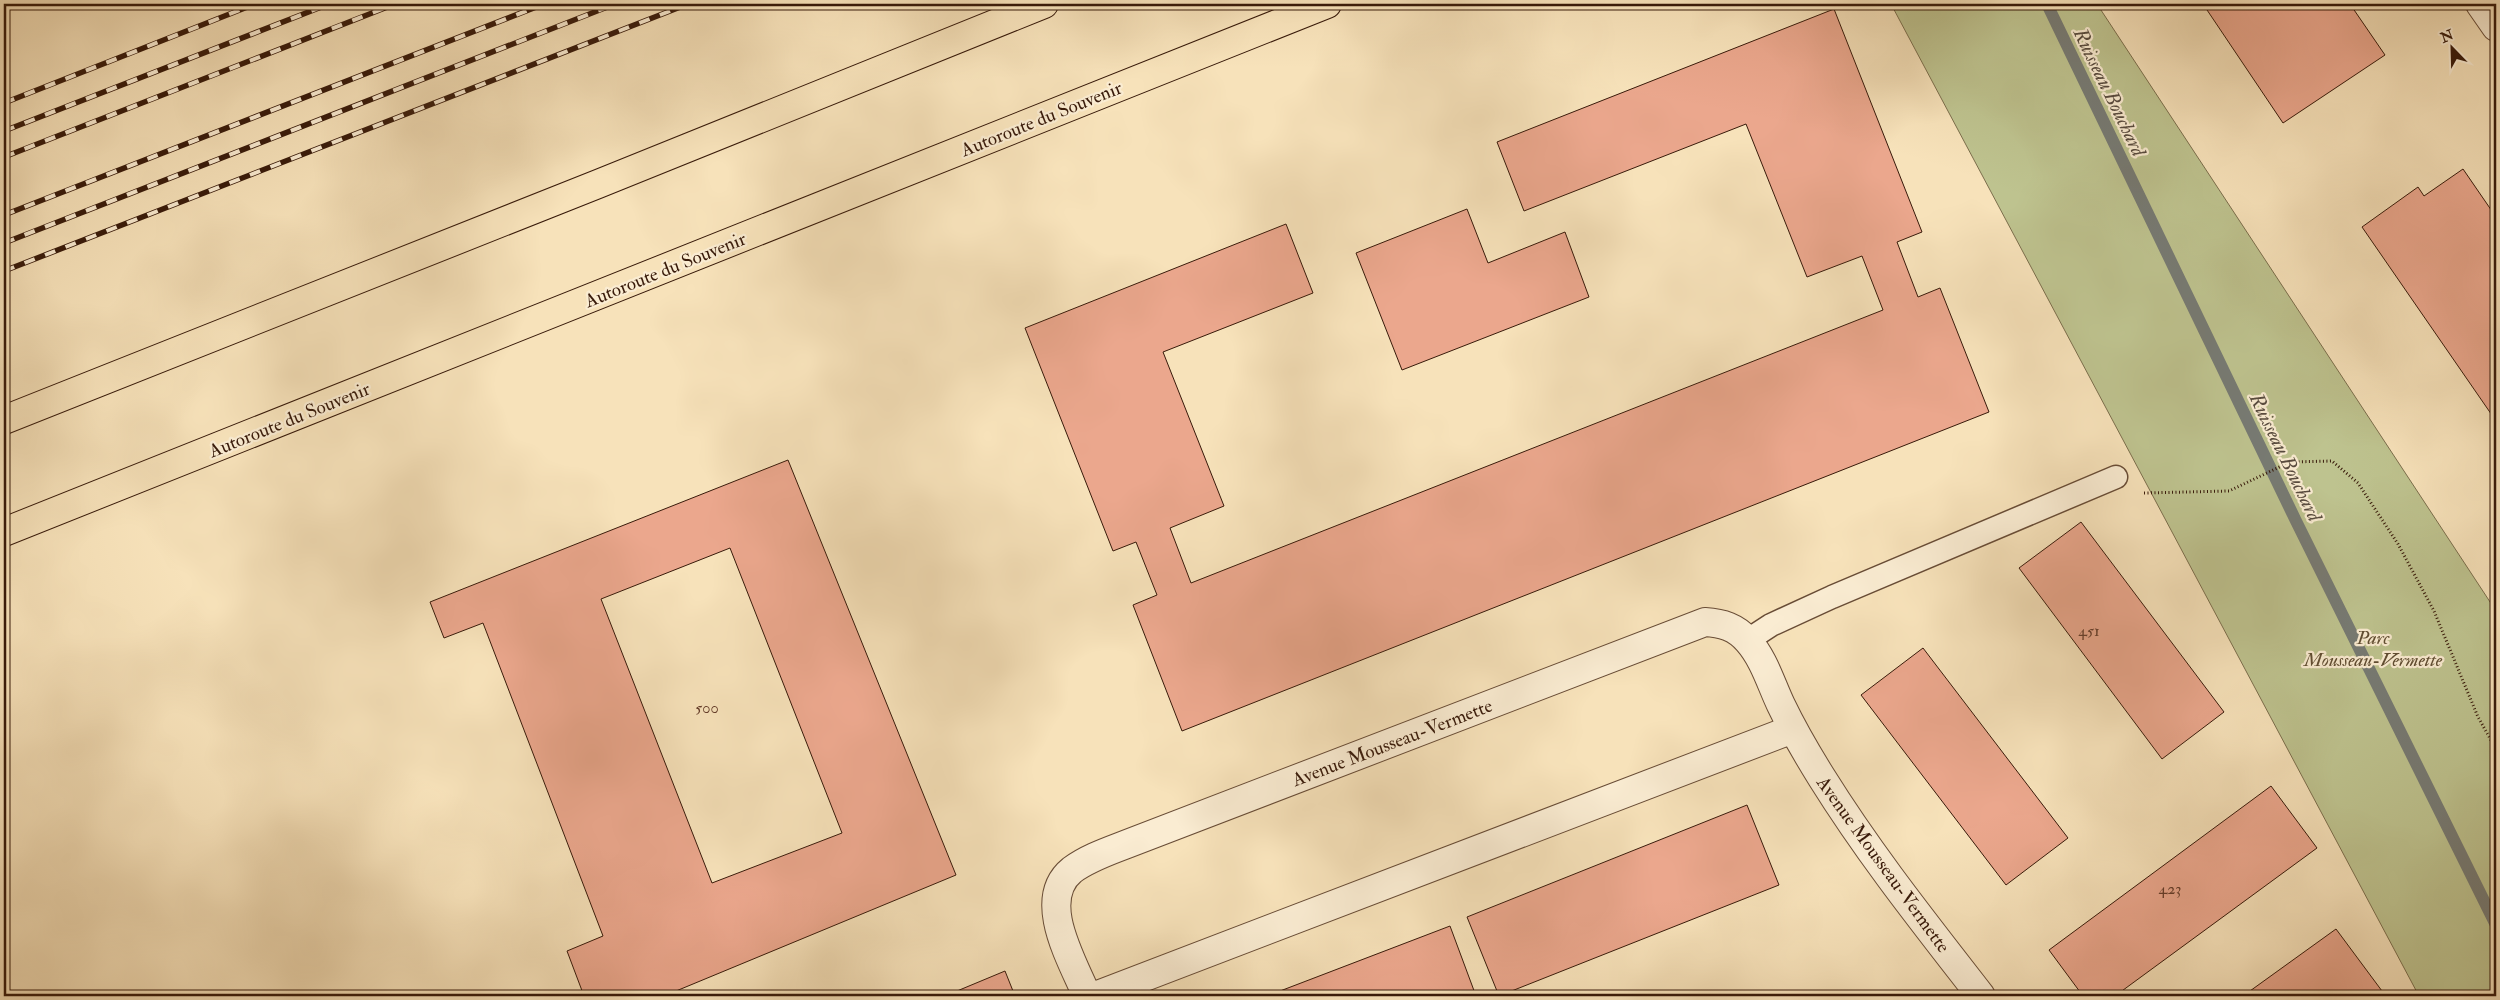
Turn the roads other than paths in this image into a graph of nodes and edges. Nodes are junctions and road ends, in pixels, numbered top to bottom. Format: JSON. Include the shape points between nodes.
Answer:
{"nodes":[{"id":1,"x":1044,"y":4,"type":"edge"},
{"id":2,"x":1326,"y":4,"type":"edge"},
{"id":3,"x":2480,"y":4,"type":"edge"},
{"id":4,"x":2496,"y":27,"type":"edge"},
{"id":5,"x":4,"y":420,"type":"edge"},
{"id":6,"x":2116,"y":477,"type":"road end"},
{"id":7,"x":4,"y":532,"type":"edge"},
{"id":8,"x":1748,"y":640,"type":"junction"},
{"id":9,"x":1793,"y":729,"type":"junction"},
{"id":10,"x":1087,"y":996,"type":"edge"},
{"id":11,"x":1095,"y":996,"type":"edge"},
{"id":12,"x":1981,"y":996,"type":"edge"}],
"edges":[{"from":1,"to":5,"type":"highway"},
{"from":2,"to":7,"type":"highway","name":"Autoroute du Souvenir"},
{"from":3,"to":4,"type":"street"},
{"from":6,"to":8,"type":"lane","via":[[1824,601],[1770,625]]},
{"from":8,"to":9,"type":"street","name":"Avenue Mousseau-Vermette"},
{"from":8,"to":10,"type":"street","name":"Avenue Mousseau-Vermette","via":[[1732,627],[1719,622],[1691,626],[1082,864],[1060,882],[1055,910]]},
{"from":9,"to":11,"type":"street"},
{"from":9,"to":12,"type":"street","name":"Avenue Mousseau-Vermette","via":[[1823,780],[1890,878]]}]}
